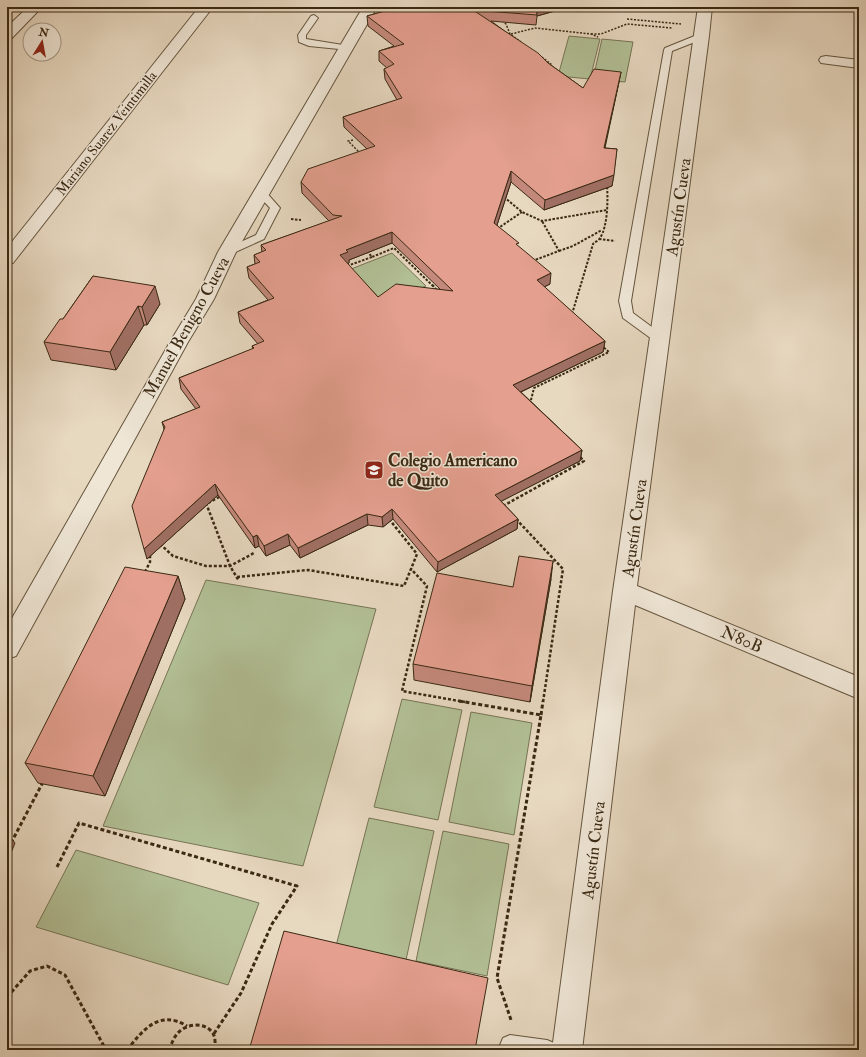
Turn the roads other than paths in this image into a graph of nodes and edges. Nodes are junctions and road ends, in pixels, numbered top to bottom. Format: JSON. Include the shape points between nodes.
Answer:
{"nodes":[{"id":1,"x":35,"y":7,"type":"edge"},
{"id":2,"x":206,"y":7,"type":"edge"},
{"id":3,"x":370,"y":7,"type":"edge"},
{"id":4,"x":314,"y":18,"type":"dead end"},
{"id":5,"x":703,"y":23,"type":"edge"},
{"id":6,"x":7,"y":35,"type":"edge"},
{"id":7,"x":346,"y":48,"type":"junction"},
{"id":8,"x":826,"y":60,"type":"dead end"},
{"id":9,"x":859,"y":64,"type":"edge"},
{"id":10,"x":7,"y":259,"type":"edge"},
{"id":11,"x":660,"y":339,"type":"junction"},
{"id":12,"x":625,"y":590,"type":"junction"},
{"id":13,"x":7,"y":649,"type":"edge"},
{"id":14,"x":859,"y":688,"type":"edge"},
{"id":15,"x":514,"y":1048,"type":"edge"},
{"id":16,"x":547,"y":1050,"type":"edge"},
{"id":17,"x":567,"y":1050,"type":"edge"}],
"edges":[{"from":1,"to":6,"type":"street"},
{"from":2,"to":10,"type":"street","name":"Mariano Suarez Veintimilla"},
{"from":3,"to":7,"type":"street","name":"Manuel Benigno Cueva"},
{"from":4,"to":7,"type":"lane","via":[[302,40]]},
{"from":5,"to":11,"type":"street","name":"Agustín Cueva"},
{"from":5,"to":11,"type":"lane","via":[[668,50],[625,301],[627,315]]},
{"from":7,"to":13,"type":"street","name":"Manuel Benigno Cueva","via":[[227,252],[205,299]]},
{"from":8,"to":9,"type":"street"},
{"from":11,"to":12,"type":"street","name":"Agustín Cueva"},
{"from":12,"to":14,"type":"street","name":"N80B"},
{"from":12,"to":17,"type":"street","name":"Agustín Cueva"},
{"from":15,"to":16,"type":"lane"}]}
